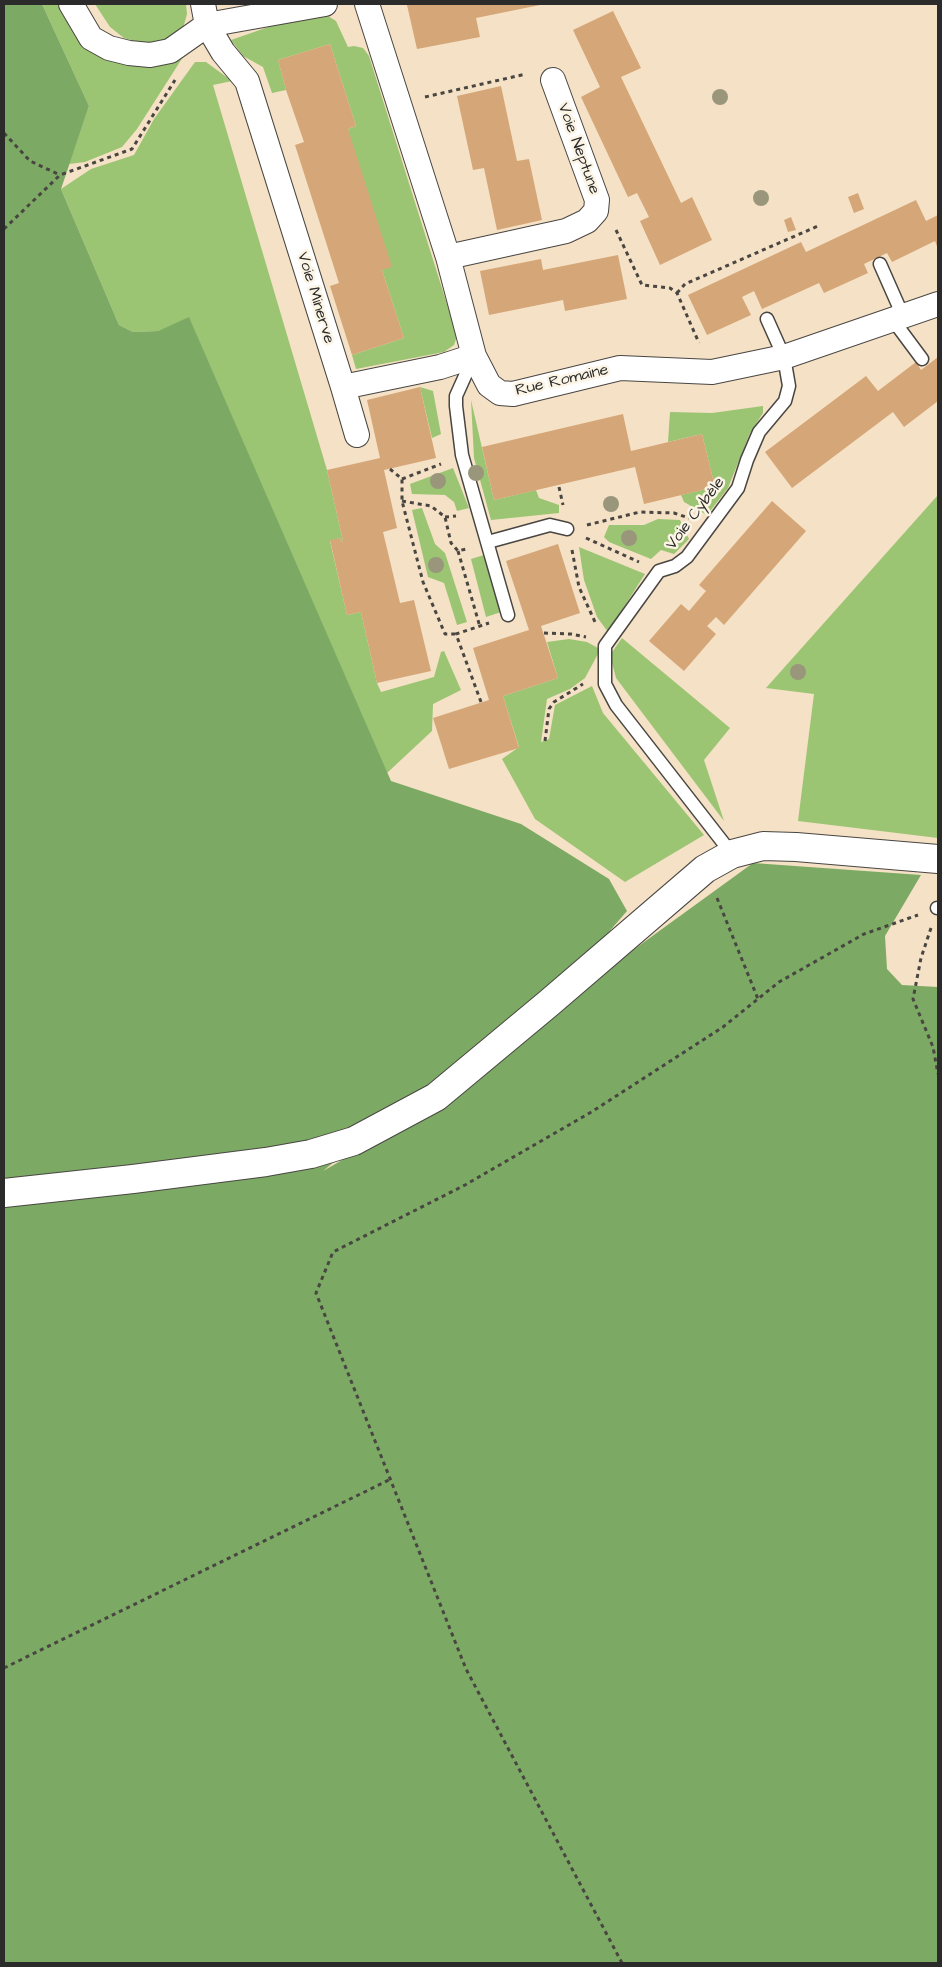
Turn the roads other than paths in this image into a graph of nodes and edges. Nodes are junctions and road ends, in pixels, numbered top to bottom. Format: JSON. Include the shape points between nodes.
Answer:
{"nodes":[{"id":1,"x":71,"y":4,"type":"edge"},
{"id":2,"x":325,"y":4,"type":"edge"},
{"id":3,"x":367,"y":4,"type":"edge"},
{"id":4,"x":205,"y":15,"type":"edge"},
{"id":5,"x":553,"y":80,"type":"road end"},
{"id":6,"x":448,"y":257,"type":"junction"},
{"id":7,"x":880,"y":264,"type":"dead end"},
{"id":8,"x":938,"y":304,"type":"edge"},
{"id":9,"x":898,"y":318,"type":"junction"},
{"id":10,"x":767,"y":319,"type":"dead end"},
{"id":11,"x":474,"y":356,"type":"junction"},
{"id":12,"x":784,"y":357,"type":"junction"},
{"id":13,"x":922,"y":359,"type":"dead end"},
{"id":14,"x":343,"y":387,"type":"junction"},
{"id":15,"x":357,"y":435,"type":"dead end"},
{"id":16,"x":567,"y":529,"type":"road end"},
{"id":17,"x":488,"y":542,"type":"junction"},
{"id":18,"x":508,"y":615,"type":"road end"},
{"id":19,"x":732,"y":854,"type":"junction"},
{"id":20,"x":938,"y":860,"type":"edge"},
{"id":21,"x":4,"y":1193,"type":"edge"}],
"edges":[{"from":1,"to":4,"type":"street","via":[[91,38],[109,48],[150,55],[170,51]]},
{"from":2,"to":4,"type":"street"},
{"from":3,"to":6,"type":"street","name":"Rue Romaine"},
{"from":4,"to":14,"type":"street","name":"Voie Minerve","via":[[222,52],[247,81]]},
{"from":5,"to":6,"type":"street","name":"Voie Neptune","via":[[597,200],[596,211],[587,221],[566,231]]},
{"from":6,"to":11,"type":"street","name":"Rue Romaine"},
{"from":7,"to":9,"type":"lane"},
{"from":8,"to":9,"type":"street","name":"Rue Romaine"},
{"from":9,"to":12,"type":"street","name":"Rue Romaine"},
{"from":9,"to":13,"type":"lane"},
{"from":10,"to":12,"type":"lane","name":"Voie Cybèle"},
{"from":11,"to":12,"type":"street","name":"Rue Romaine","via":[[489,385],[500,393],[513,394],[620,368],[712,372]]},
{"from":11,"to":14,"type":"street","via":[[440,367]]},
{"from":11,"to":17,"type":"lane","via":[[456,396],[462,455]]},
{"from":12,"to":19,"type":"lane","name":"Voie Cybèle","via":[[789,386],[785,401],[759,432],[738,488],[687,557],[675,566],[659,571],[605,646],[605,684],[616,705]]},
{"from":14,"to":15,"type":"street","name":"Voie Minerve"},
{"from":16,"to":17,"type":"lane","via":[[550,525]]},
{"from":17,"to":18,"type":"lane"},
{"from":19,"to":20,"type":"street","via":[[763,846]]},
{"from":19,"to":21,"type":"street","via":[[705,869],[436,1097],[354,1141],[311,1154],[266,1162]]}]}
